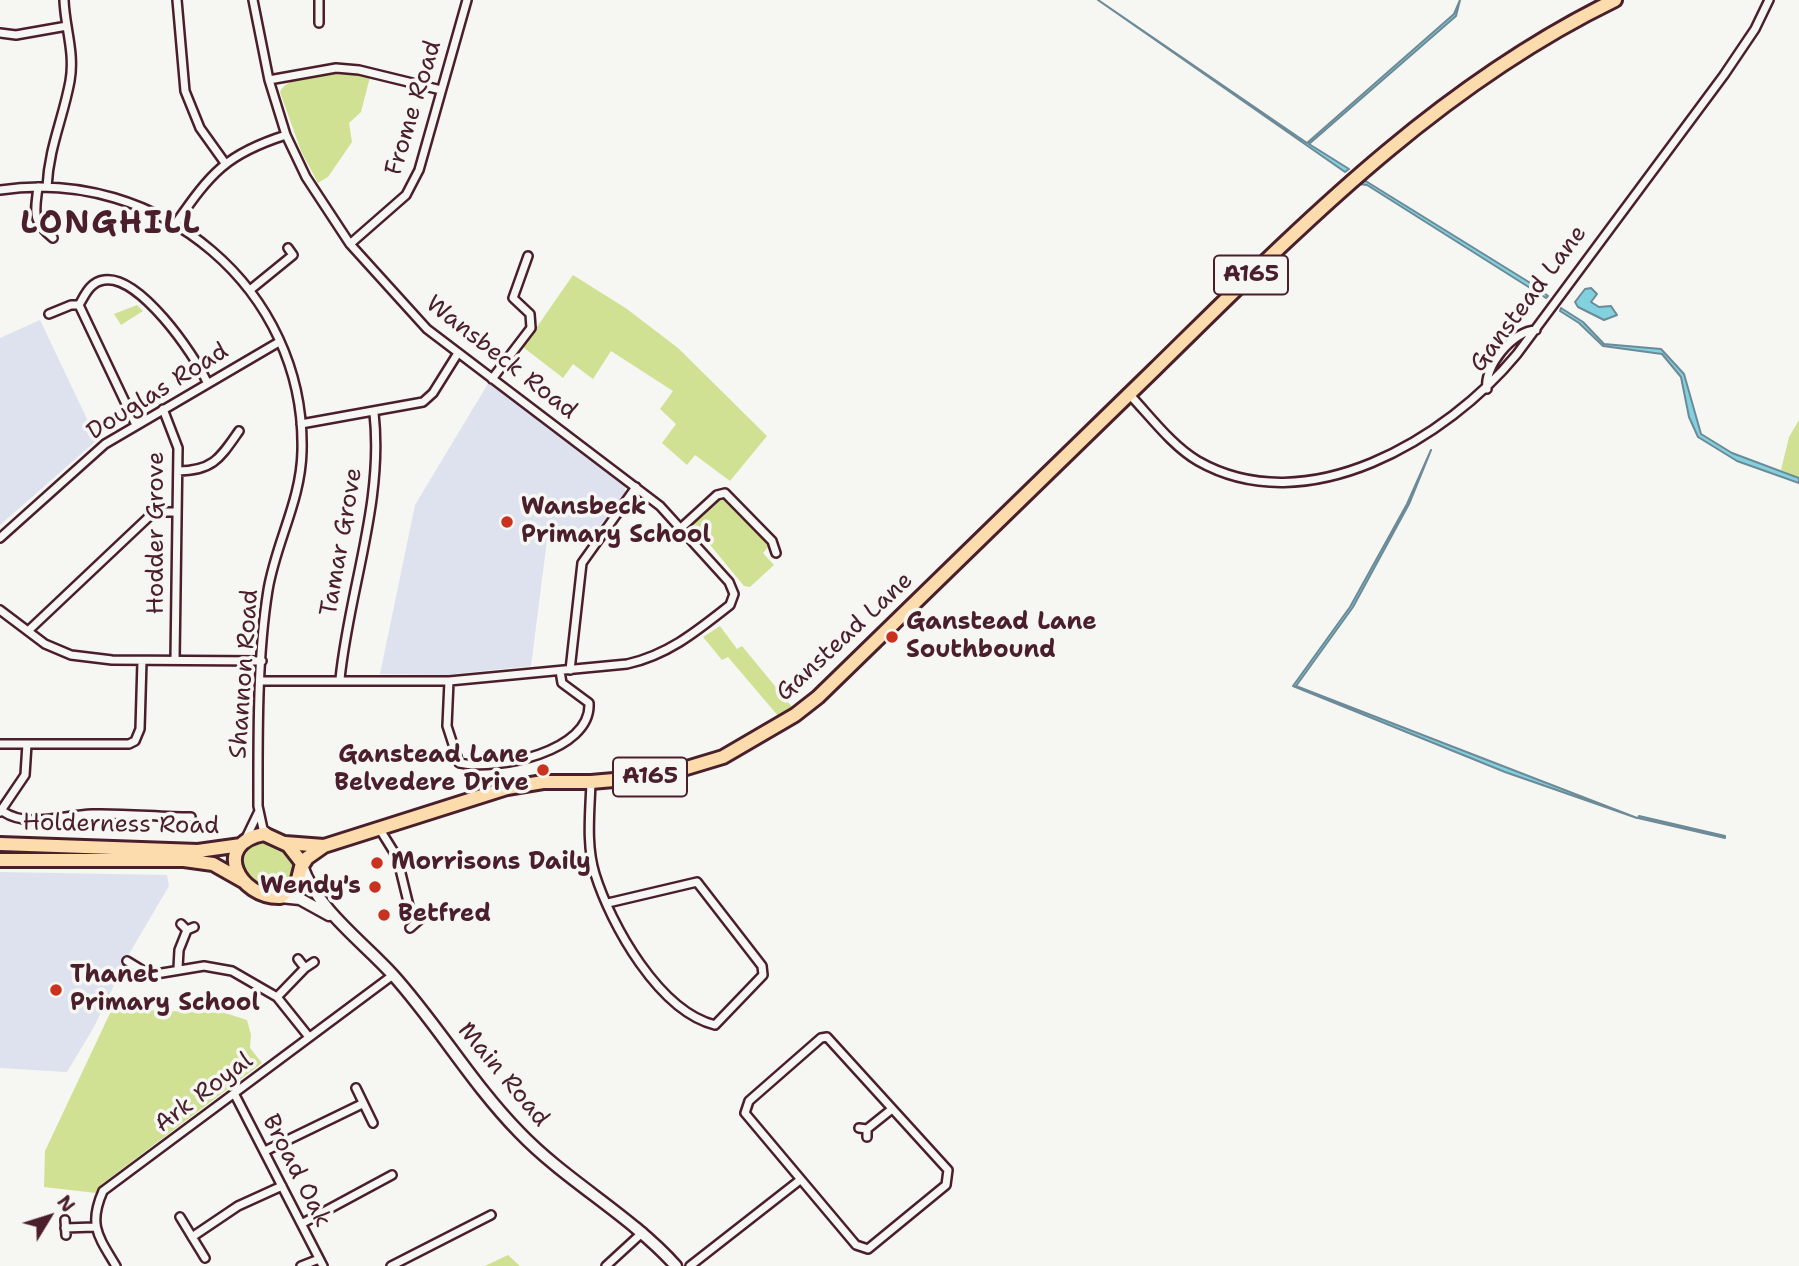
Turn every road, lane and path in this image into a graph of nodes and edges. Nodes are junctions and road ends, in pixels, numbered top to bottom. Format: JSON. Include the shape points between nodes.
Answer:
{"nodes":[{"id":1,"x":64,"y":0,"type":"edge"},
{"id":2,"x":177,"y":0,"type":"edge"},
{"id":3,"x":253,"y":0,"type":"edge"},
{"id":4,"x":319,"y":0,"type":"edge"},
{"id":5,"x":467,"y":0,"type":"edge"},
{"id":6,"x":1615,"y":0,"type":"edge"},
{"id":7,"x":1769,"y":0,"type":"edge"},
{"id":8,"x":319,"y":23,"type":"dead end"},
{"id":9,"x":67,"y":26,"type":"junction"},
{"id":10,"x":0,"y":33,"type":"edge"},
{"id":11,"x":269,"y":80,"type":"junction"},
{"id":12,"x":441,"y":90,"type":"junction"},
{"id":13,"x":286,"y":135,"type":"junction"},
{"id":14,"x":225,"y":163,"type":"junction"},
{"id":15,"x":43,"y":187,"type":"junction"},
{"id":16,"x":0,"y":190,"type":"edge"},
{"id":17,"x":176,"y":223,"type":"junction"},
{"id":18,"x":53,"y":238,"type":"dead end"},
{"id":19,"x":350,"y":244,"type":"junction"},
{"id":20,"x":288,"y":248,"type":"dead end"},
{"id":21,"x":528,"y":256,"type":"dead end"},
{"id":22,"x":250,"y":290,"type":"junction"},
{"id":23,"x":79,"y":305,"type":"junction"},
{"id":24,"x":49,"y":314,"type":"dead end"},
{"id":25,"x":1536,"y":330,"type":"junction"},
{"id":26,"x":279,"y":342,"type":"junction"},
{"id":27,"x":458,"y":353,"type":"junction"},
{"id":28,"x":492,"y":379,"type":"junction"},
{"id":29,"x":207,"y":382,"type":"junction"},
{"id":30,"x":1487,"y":389,"type":"junction"},
{"id":31,"x":1129,"y":394,"type":"junction"},
{"id":32,"x":163,"y":409,"type":"junction"},
{"id":33,"x":374,"y":413,"type":"junction"},
{"id":34,"x":301,"y":424,"type":"junction"},
{"id":35,"x":136,"y":425,"type":"junction"},
{"id":36,"x":239,"y":431,"type":"dead end"},
{"id":37,"x":178,"y":471,"type":"junction"},
{"id":38,"x":636,"y":487,"type":"junction"},
{"id":39,"x":176,"y":512,"type":"junction"},
{"id":40,"x":682,"y":527,"type":"junction"},
{"id":41,"x":0,"y":538,"type":"edge"},
{"id":42,"x":776,"y":552,"type":"dead end"},
{"id":43,"x":0,"y":610,"type":"edge"},
{"id":44,"x":28,"y":631,"type":"junction"},
{"id":45,"x":176,"y":659,"type":"junction"},
{"id":46,"x":142,"y":661,"type":"junction"},
{"id":47,"x":262,"y":661,"type":"junction"},
{"id":48,"x":570,"y":670,"type":"junction"},
{"id":49,"x":560,"y":671,"type":"junction"},
{"id":50,"x":340,"y":679,"type":"junction"},
{"id":51,"x":262,"y":681,"type":"junction"},
{"id":52,"x":449,"y":681,"type":"junction"},
{"id":53,"x":0,"y":744,"type":"edge"},
{"id":54,"x":27,"y":744,"type":"junction"},
{"id":55,"x":591,"y":782,"type":"junction"},
{"id":56,"x":1,"y":811,"type":"edge"},
{"id":57,"x":258,"y":813,"type":"junction"},
{"id":58,"x":191,"y":817,"type":"dead end"},
{"id":59,"x":379,"y":828,"type":"junction"},
{"id":60,"x":273,"y":835,"type":"junction"},
{"id":61,"x":285,"y":843,"type":"junction"},
{"id":62,"x":0,"y":844,"type":"edge"},
{"id":63,"x":241,"y":845,"type":"junction"},
{"id":64,"x":324,"y":846,"type":"junction"},
{"id":65,"x":0,"y":860,"type":"edge"},
{"id":66,"x":302,"y":866,"type":"junction"},
{"id":67,"x":243,"y":881,"type":"junction"},
{"id":68,"x":280,"y":897,"type":"junction"},
{"id":69,"x":608,"y":903,"type":"junction"},
{"id":70,"x":426,"y":914,"type":"dead end"},
{"id":71,"x":418,"y":919,"type":"junction"},
{"id":72,"x":345,"y":923,"type":"junction"},
{"id":73,"x":187,"y":927,"type":"dead end"},
{"id":74,"x":410,"y":928,"type":"dead end"},
{"id":75,"x":298,"y":959,"type":"dead end"},
{"id":76,"x":127,"y":961,"type":"dead end"},
{"id":77,"x":314,"y":962,"type":"dead end"},
{"id":78,"x":178,"y":968,"type":"junction"},
{"id":79,"x":305,"y":968,"type":"junction"},
{"id":80,"x":393,"y":975,"type":"junction"},
{"id":81,"x":277,"y":997,"type":"junction"},
{"id":82,"x":309,"y":1037,"type":"junction"},
{"id":83,"x":356,"y":1087,"type":"dead end"},
{"id":84,"x":234,"y":1095,"type":"junction"},
{"id":85,"x":362,"y":1104,"type":"junction"},
{"id":86,"x":892,"y":1109,"type":"junction"},
{"id":87,"x":373,"y":1123,"type":"dead end"},
{"id":88,"x":864,"y":1131,"type":"dead end"},
{"id":89,"x":265,"y":1151,"type":"junction"},
{"id":90,"x":379,"y":1172,"type":"dead end"},
{"id":91,"x":392,"y":1175,"type":"dead end"},
{"id":92,"x":800,"y":1180,"type":"junction"},
{"id":93,"x":383,"y":1181,"type":"junction"},
{"id":94,"x":282,"y":1186,"type":"junction"},
{"id":95,"x":472,"y":1214,"type":"dead end"},
{"id":96,"x":491,"y":1215,"type":"dead end"},
{"id":97,"x":180,"y":1217,"type":"dead end"},
{"id":98,"x":303,"y":1223,"type":"junction"},
{"id":99,"x":476,"y":1223,"type":"junction"},
{"id":100,"x":94,"y":1227,"type":"junction"},
{"id":101,"x":65,"y":1228,"type":"dead end"},
{"id":102,"x":643,"y":1232,"type":"junction"},
{"id":103,"x":192,"y":1237,"type":"junction"},
{"id":104,"x":205,"y":1258,"type":"dead end"},
{"id":105,"x":321,"y":1262,"type":"edge"},
{"id":106,"x":116,"y":1266,"type":"edge"},
{"id":107,"x":301,"y":1266,"type":"edge"},
{"id":108,"x":391,"y":1266,"type":"edge"},
{"id":109,"x":606,"y":1266,"type":"edge"},
{"id":110,"x":676,"y":1266,"type":"edge"},
{"id":111,"x":690,"y":1266,"type":"edge"}],
"edges":[{"from":1,"to":9,"type":"street"},
{"from":2,"to":14,"type":"street","via":[[186,91],[200,128]]},
{"from":3,"to":11,"type":"street","name":"Wansbeck Road"},
{"from":4,"to":8,"type":"street"},
{"from":5,"to":12,"type":"street","name":"Frome Road"},
{"from":6,"to":31,"type":"highway","name":"Ganstead Lane","number":"A165","via":[[1495,68],[1397,141],[1325,204]]},
{"from":7,"to":25,"type":"street","name":"Ganstead Lane","via":[[1724,75]]},
{"from":9,"to":10,"type":"street","via":[[16,35]]},
{"from":9,"to":15,"type":"street","via":[[72,44],[70,80]]},
{"from":11,"to":12,"type":"street","via":[[337,68]]},
{"from":11,"to":13,"type":"street","name":"Wansbeck Road"},
{"from":12,"to":19,"type":"street","name":"Frome Road","via":[[419,170],[406,195]]},
{"from":13,"to":14,"type":"street","via":[[257,144]]},
{"from":13,"to":19,"type":"street","name":"Wansbeck Road","via":[[306,177]]},
{"from":14,"to":17,"type":"street"},
{"from":15,"to":16,"type":"street","name":"Shannon Road"},
{"from":15,"to":17,"type":"street","name":"Shannon Road","via":[[127,201]]},
{"from":15,"to":18,"type":"street","via":[[35,216],[39,228]]},
{"from":17,"to":22,"type":"street","name":"Shannon Road","via":[[223,259]]},
{"from":19,"to":27,"type":"street","name":"Wansbeck Road","via":[[410,312]]},
{"from":20,"to":22,"type":"street","via":[[293,255]]},
{"from":21,"to":28,"type":"street","via":[[513,298],[530,314],[531,328]]},
{"from":22,"to":26,"type":"street","name":"Shannon Road"},
{"from":23,"to":24,"type":"street"},
{"from":23,"to":29,"type":"street","via":[[97,282],[106,279],[130,287],[172,328]]},
{"from":23,"to":35,"type":"street"},
{"from":25,"to":30,"type":"street","name":"Ganstead Lane"},
{"from":25,"to":30,"type":"street","via":[[1512,339],[1486,376]]},
{"from":26,"to":29,"type":"street","name":"Douglas Road"},
{"from":26,"to":34,"type":"street","name":"Shannon Road"},
{"from":27,"to":28,"type":"street","name":"Wansbeck Road"},
{"from":27,"to":33,"type":"street","via":[[423,402]]},
{"from":28,"to":38,"type":"street","name":"Wansbeck Road"},
{"from":29,"to":32,"type":"street","name":"Douglas Road"},
{"from":30,"to":31,"type":"street","name":"Ganstead Lane","via":[[1432,430],[1391,453],[1353,470],[1287,482],[1262,482],[1198,461]]},
{"from":31,"to":55,"type":"highway","name":"Ganstead Lane","number":"A165","via":[[795,715],[723,757],[660,776]]},
{"from":32,"to":35,"type":"street","name":"Douglas Road"},
{"from":32,"to":37,"type":"street","name":"Hodder Grove","via":[[178,448]]},
{"from":33,"to":34,"type":"street"},
{"from":33,"to":50,"type":"street","name":"Tamar Grove","via":[[376,480]]},
{"from":34,"to":47,"type":"street","name":"Shannon Road","via":[[299,483],[268,587]]},
{"from":35,"to":41,"type":"street","name":"Douglas Road","via":[[105,444]]},
{"from":36,"to":37,"type":"street","via":[[212,465]]},
{"from":37,"to":39,"type":"street","name":"Hodder Grove"},
{"from":38,"to":40,"type":"street","name":"Wansbeck Road"},
{"from":38,"to":48,"type":"street","via":[[582,563]]},
{"from":39,"to":44,"type":"street","via":[[154,512]]},
{"from":39,"to":45,"type":"street","name":"Hodder Grove"},
{"from":40,"to":42,"type":"street","via":[[725,493],[772,541]]},
{"from":40,"to":48,"type":"street","name":"Wansbeck Road","via":[[729,582],[734,594],[730,605],[652,658]]},
{"from":43,"to":44,"type":"street"},
{"from":44,"to":46,"type":"street","via":[[71,655]]},
{"from":45,"to":46,"type":"street"},
{"from":45,"to":47,"type":"street"},
{"from":46,"to":54,"type":"street","via":[[140,729],[135,741]]},
{"from":47,"to":51,"type":"street","name":"Shannon Road"},
{"from":48,"to":49,"type":"street","name":"Wansbeck Road"},
{"from":49,"to":52,"type":"street","name":"Wansbeck Road"},
{"from":49,"to":52,"type":"street","via":[[562,683],[589,703],[590,713],[573,738],[526,758],[471,765],[460,763],[447,726]]},
{"from":50,"to":51,"type":"street","name":"Wansbeck Road"},
{"from":50,"to":52,"type":"street","name":"Wansbeck Road"},
{"from":51,"to":57,"type":"street","name":"Shannon Road"},
{"from":53,"to":54,"type":"street"},
{"from":54,"to":56,"type":"street","via":[[25,775]]},
{"from":55,"to":59,"type":"highway","name":"Ganstead Lane","number":"A165","via":[[507,788]]},
{"from":55,"to":69,"type":"street","via":[[589,837],[595,873]]},
{"from":56,"to":58,"type":"street","via":[[12,818],[55,821],[93,814]]},
{"from":57,"to":60,"type":"street","via":[[262,829]]},
{"from":57,"to":63,"type":"street","name":"Shannon Road"},
{"from":59,"to":64,"type":"highway","name":"Ganstead Lane","number":"A165"},
{"from":59,"to":71,"type":"street","via":[[397,857],[410,910]]},
{"from":60,"to":61,"type":"highway","number":"A165"},
{"from":60,"to":63,"type":"highway","via":[[256,835]]},
{"from":61,"to":64,"type":"highway","name":"Ganstead Lane","number":"A165"},
{"from":61,"to":66,"type":"highway","number":"A165"},
{"from":62,"to":63,"type":"highway","name":"Holderness Road","via":[[198,851]]},
{"from":63,"to":67,"type":"highway","via":[[234,864]]},
{"from":64,"to":66,"type":"highway","name":"Ganstead Lane","number":"A165"},
{"from":65,"to":67,"type":"highway","name":"Holderness Road","via":[[184,860],[213,864]]},
{"from":66,"to":68,"type":"highway","number":"A165","via":[[294,886]]},
{"from":66,"to":72,"type":"main road","name":"Main Road","via":[[315,893]]},
{"from":67,"to":68,"type":"highway","via":[[258,892]]},
{"from":68,"to":72,"type":"main road","name":"Main Road","via":[[305,901]]},
{"from":69,"to":69,"type":"street","via":[[628,945],[660,989],[701,1021],[715,1025],[763,975],[762,966],[697,882]]},
{"from":70,"to":71,"type":"street"},
{"from":71,"to":74,"type":"street"},
{"from":72,"to":80,"type":"main road","name":"Main Road"},
{"from":73,"to":78,"type":"street"},
{"from":75,"to":79,"type":"street"},
{"from":76,"to":78,"type":"street","via":[[150,975]]},
{"from":77,"to":79,"type":"street"},
{"from":78,"to":81,"type":"street","via":[[232,971]]},
{"from":79,"to":81,"type":"street"},
{"from":80,"to":82,"type":"street","name":"Ark Royal"},
{"from":80,"to":102,"type":"main road","name":"Main Road","via":[[519,1133]]},
{"from":81,"to":82,"type":"street"},
{"from":82,"to":84,"type":"street","name":"Ark Royal"},
{"from":83,"to":85,"type":"street"},
{"from":84,"to":89,"type":"street","name":"Broad Oak"},
{"from":84,"to":100,"type":"street","name":"Ark Royal","via":[[103,1191]]},
{"from":85,"to":87,"type":"street"},
{"from":85,"to":89,"type":"street"},
{"from":86,"to":88,"type":"street"},
{"from":86,"to":92,"type":"street","via":[[948,1170],[946,1185],[868,1249],[856,1245]]},
{"from":86,"to":92,"type":"street","via":[[833,1040],[821,1038],[749,1101],[745,1113]]},
{"from":89,"to":94,"type":"street","name":"Broad Oak"},
{"from":90,"to":93,"type":"street"},
{"from":91,"to":93,"type":"street"},
{"from":92,"to":111,"type":"street"},
{"from":93,"to":98,"type":"street"},
{"from":94,"to":98,"type":"street","name":"Broad Oak"},
{"from":94,"to":103,"type":"street","via":[[238,1206]]},
{"from":95,"to":99,"type":"street"},
{"from":96,"to":99,"type":"street"},
{"from":97,"to":103,"type":"street"},
{"from":98,"to":105,"type":"street","name":"Broad Oak"},
{"from":99,"to":108,"type":"street"},
{"from":100,"to":101,"type":"street"},
{"from":100,"to":106,"type":"street"},
{"from":102,"to":109,"type":"street"},
{"from":102,"to":110,"type":"main road","name":"Main Road"},
{"from":103,"to":104,"type":"street"},
{"from":105,"to":107,"type":"street"}]}
